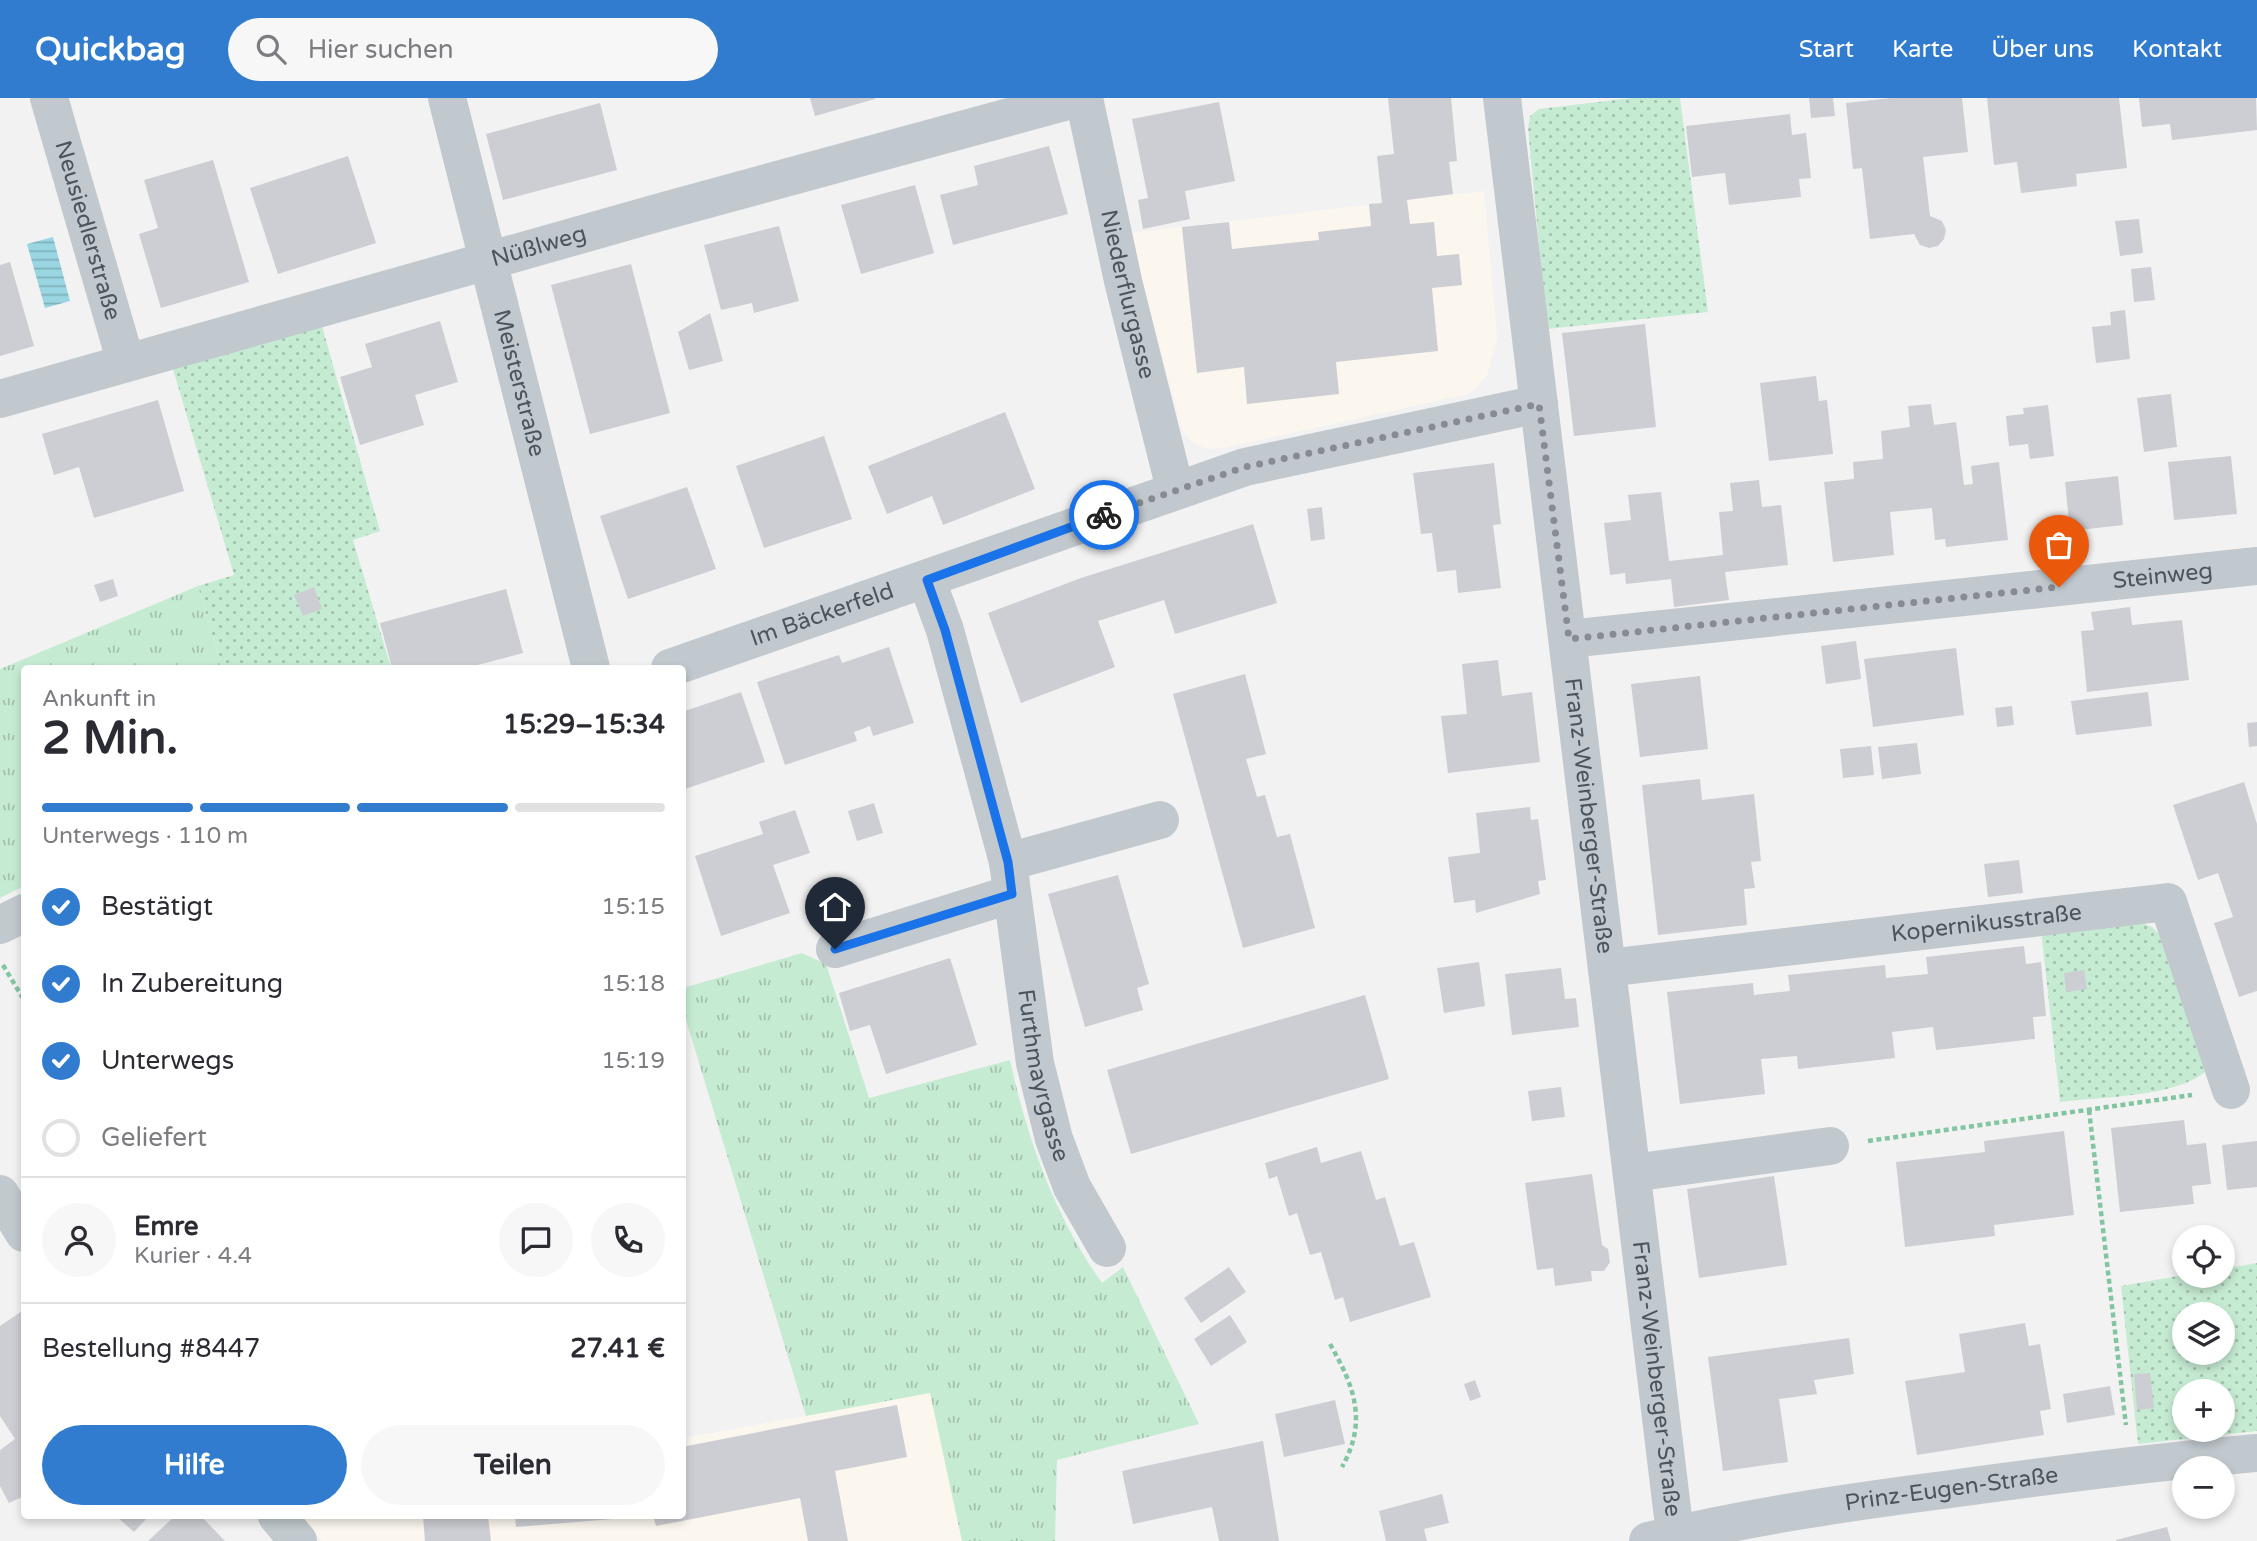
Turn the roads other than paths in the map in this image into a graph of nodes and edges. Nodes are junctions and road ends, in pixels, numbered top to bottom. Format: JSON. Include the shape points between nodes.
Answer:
{"nodes":[{"id":1,"x":49,"y":98,"type":"edge"},
{"id":2,"x":447,"y":98,"type":"edge"},
{"id":3,"x":1082,"y":98,"type":"edge"},
{"id":4,"x":1502,"y":98,"type":"edge"},
{"id":5,"x":488,"y":261,"type":"junction"},
{"id":6,"x":126,"y":363,"type":"junction"},
{"id":7,"x":0,"y":399,"type":"edge"},
{"id":8,"x":1539,"y":404,"type":"junction"},
{"id":9,"x":1175,"y":489,"type":"junction"},
{"id":10,"x":2257,"y":566,"type":"edge"},
{"id":11,"x":927,"y":580,"type":"junction"},
{"id":12,"x":1569,"y":639,"type":"junction"},
{"id":13,"x":590,"y":665,"type":"edge"},
{"id":14,"x":679,"y":665,"type":"edge"},
{"id":15,"x":1160,"y":820,"type":"dead end"},
{"id":16,"x":1010,"y":878,"type":"junction"},
{"id":17,"x":21,"y":914,"type":"edge"},
{"id":18,"x":0,"y":925,"type":"edge"},
{"id":19,"x":835,"y":949,"type":"dead end"},
{"id":20,"x":1607,"y":968,"type":"junction"},
{"id":21,"x":2231,"y":1090,"type":"road end"},
{"id":22,"x":1829,"y":1146,"type":"road end"},
{"id":23,"x":1632,"y":1173,"type":"junction"},
{"id":24,"x":0,"y":1194,"type":"edge"},
{"id":25,"x":16,"y":1236,"type":"edge"},
{"id":26,"x":1107,"y":1248,"type":"dead end"},
{"id":27,"x":2257,"y":1453,"type":"edge"},
{"id":28,"x":280,"y":1519,"type":"edge"},
{"id":29,"x":1661,"y":1538,"type":"edge"},
{"id":30,"x":298,"y":1541,"type":"edge"}],
"edges":[{"from":1,"to":6,"type":"street","name":"Neusiedlerstraße"},
{"from":2,"to":5,"type":"street","name":"Meisterstraße"},
{"from":3,"to":5,"type":"street","name":"Nüßlweg"},
{"from":3,"to":9,"type":"street","name":"Niederflurgasse"},
{"from":4,"to":8,"type":"street","name":"Franz-Weinberger-Straße"},
{"from":5,"to":6,"type":"street","name":"Nüßlweg"},
{"from":5,"to":13,"type":"street","name":"Meisterstraße"},
{"from":6,"to":7,"type":"street","name":"Nüßlweg"},
{"from":8,"to":9,"type":"street","name":"Im Bäckerfeld","via":[[1321,448]]},
{"from":8,"to":12,"type":"street","name":"Franz-Weinberger-Straße"},
{"from":9,"to":11,"type":"street","name":"Im Bäckerfeld"},
{"from":10,"to":12,"type":"street","name":"Steinweg"},
{"from":11,"to":14,"type":"street","name":"Im Bäckerfeld"},
{"from":11,"to":16,"type":"street","name":"Furthmayrgasse","via":[[945,630]]},
{"from":12,"to":20,"type":"street","name":"Franz-Weinberger-Straße"},
{"from":15,"to":16,"type":"street"},
{"from":16,"to":19,"type":"street"},
{"from":16,"to":26,"type":"street","name":"Furthmayrgasse","via":[[1035,1063],[1054,1139],[1072,1187]]},
{"from":17,"to":18,"type":"street"},
{"from":20,"to":21,"type":"street","name":"Kopernikusstraße","via":[[2168,902]]},
{"from":20,"to":23,"type":"street","name":"Franz-Weinberger-Straße"},
{"from":22,"to":23,"type":"street"},
{"from":23,"to":29,"type":"street","name":"Franz-Weinberger-Straße"},
{"from":24,"to":25,"type":"street"},
{"from":27,"to":29,"type":"street","name":"Prinz-Eugen-Straße","via":[[1865,1501]]},
{"from":28,"to":30,"type":"street"}]}
